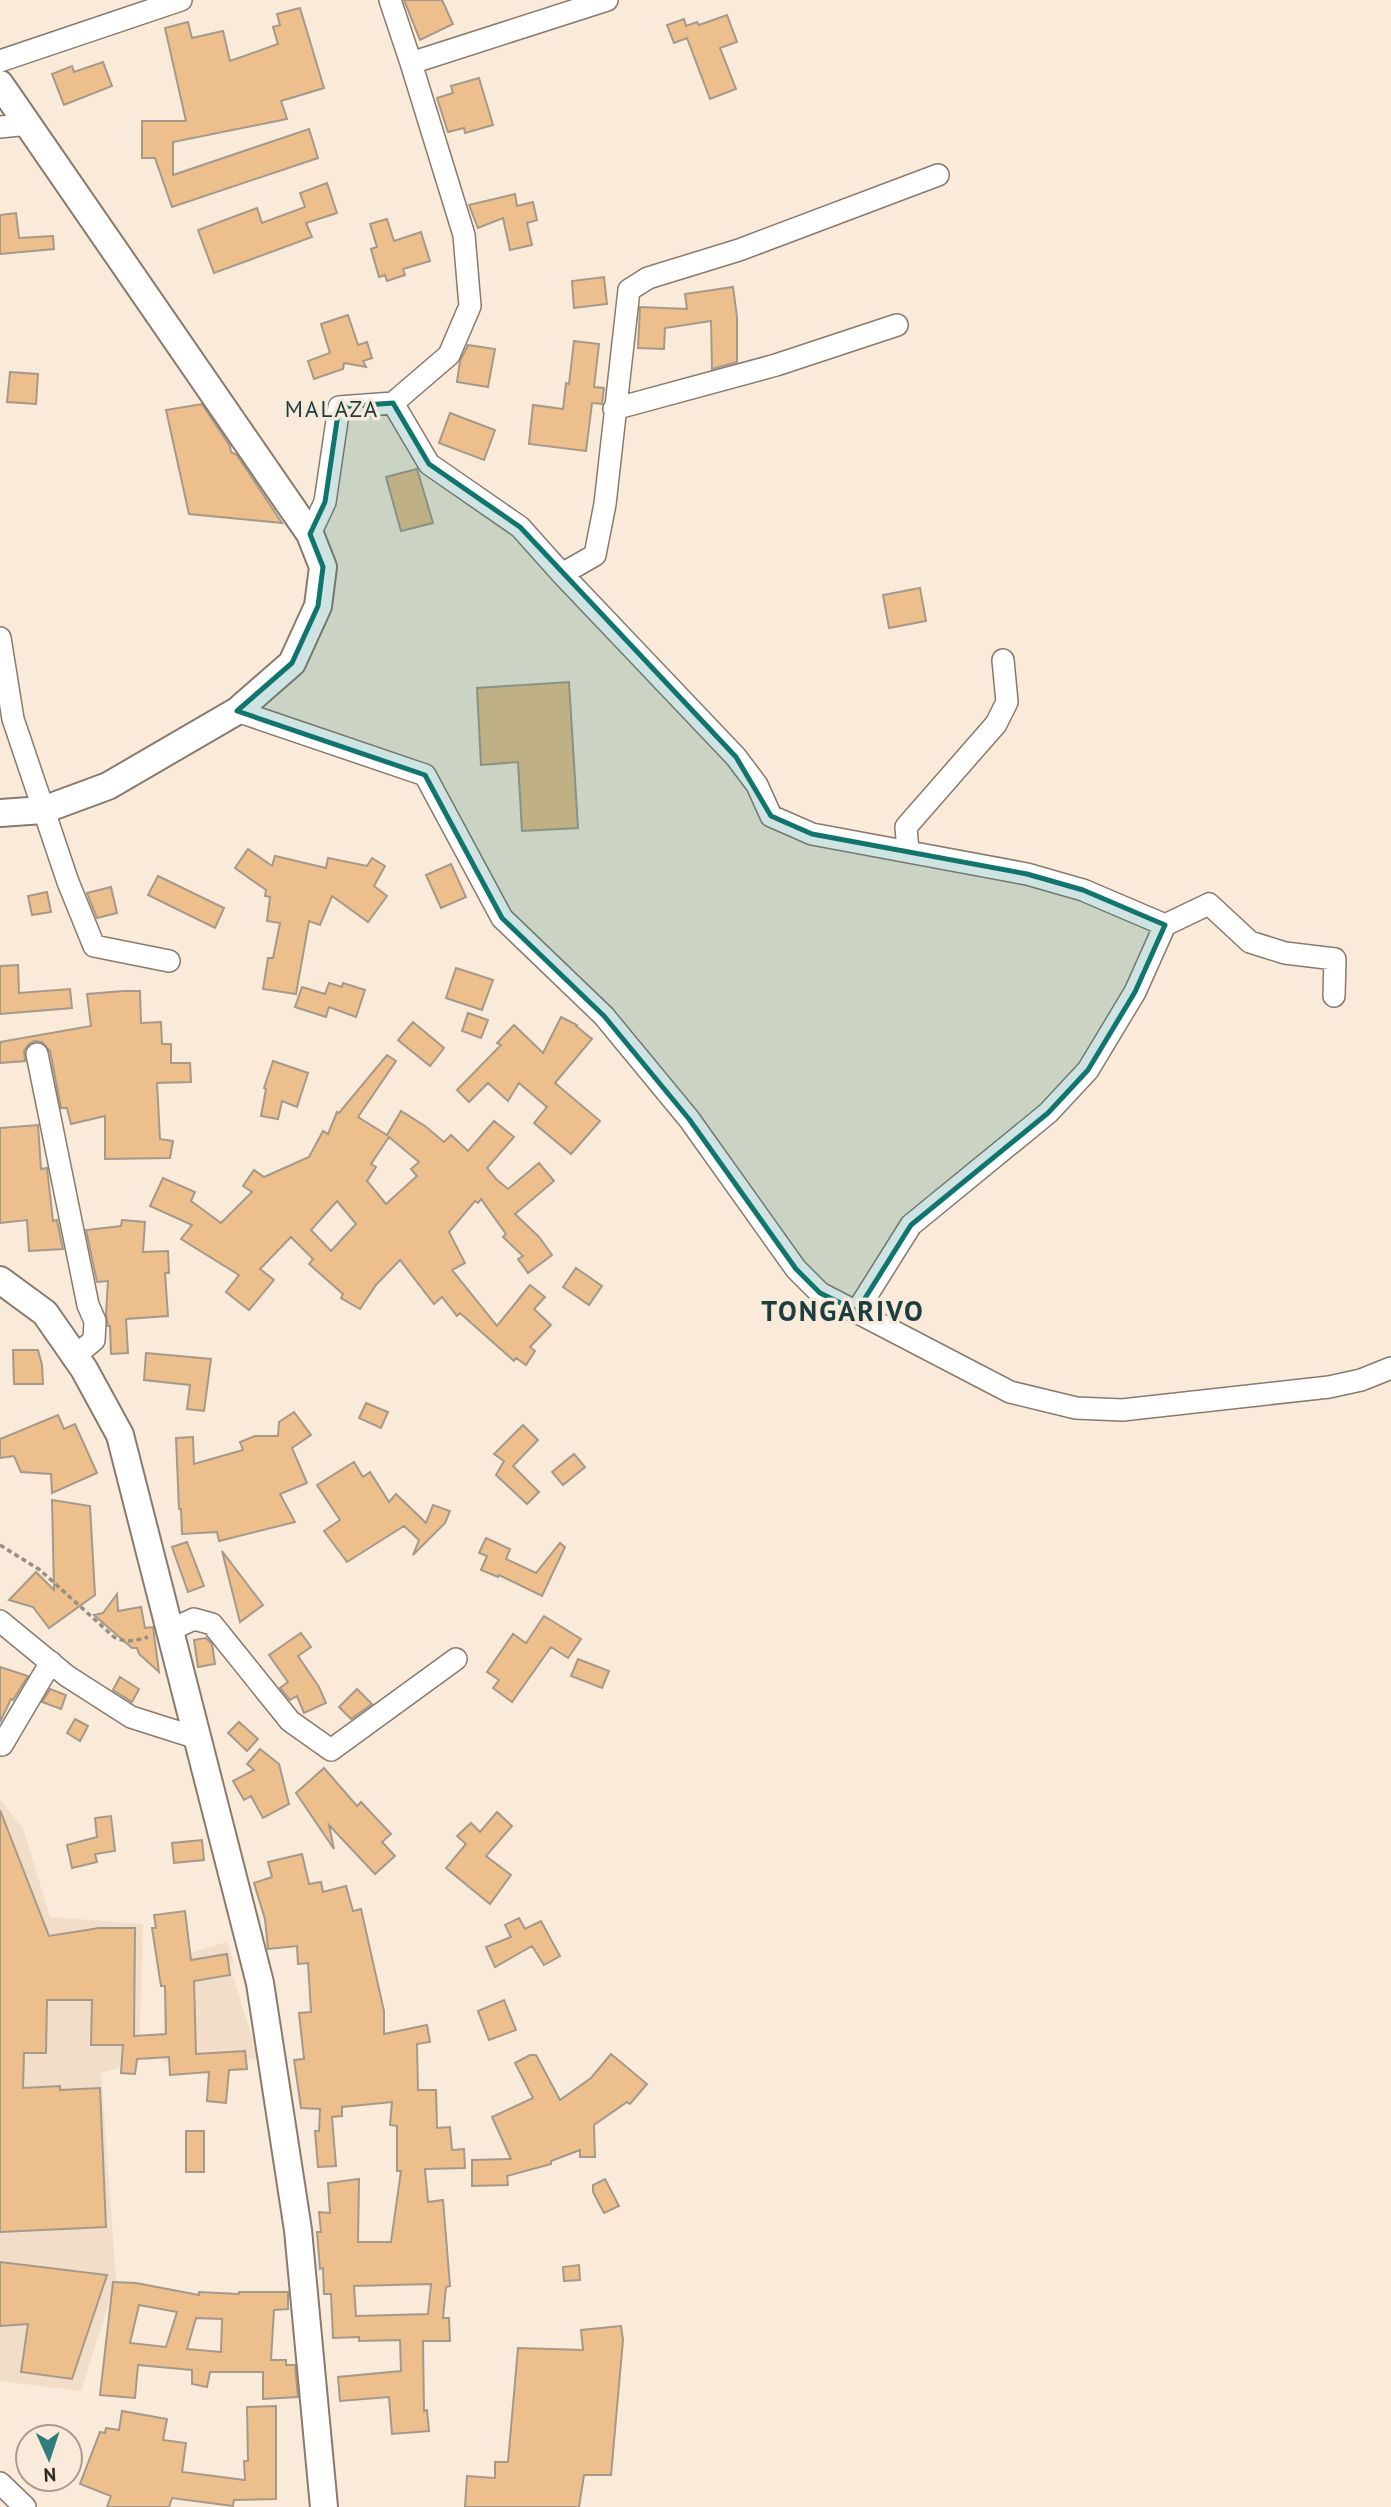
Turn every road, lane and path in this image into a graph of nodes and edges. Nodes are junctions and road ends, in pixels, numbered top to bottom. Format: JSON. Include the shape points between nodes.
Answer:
{"nodes":[{"id":1,"x":181,"y":0,"type":"edge"},
{"id":2,"x":390,"y":0,"type":"edge"},
{"id":3,"x":607,"y":0,"type":"edge"},
{"id":4,"x":0,"y":61,"type":"edge"},
{"id":5,"x":411,"y":63,"type":"junction"},
{"id":6,"x":0,"y":84,"type":"edge"},
{"id":7,"x":28,"y":124,"type":"junction"},
{"id":8,"x":0,"y":127,"type":"edge"},
{"id":9,"x":938,"y":175,"type":"dead end"},
{"id":10,"x":897,"y":325,"type":"dead end"},
{"id":11,"x":393,"y":403,"type":"junction"},
{"id":12,"x":614,"y":409,"type":"junction"},
{"id":13,"x":310,"y":534,"type":"junction"},
{"id":14,"x":562,"y":574,"type":"junction"},
{"id":15,"x":0,"y":638,"type":"edge"},
{"id":16,"x":1003,"y":660,"type":"dead end"},
{"id":17,"x":237,"y":711,"type":"junction"},
{"id":18,"x":43,"y":810,"type":"junction"},
{"id":19,"x":0,"y":813,"type":"edge"},
{"id":20,"x":908,"y":851,"type":"junction"},
{"id":21,"x":1165,"y":925,"type":"junction"},
{"id":22,"x":169,"y":961,"type":"dead end"},
{"id":23,"x":1334,"y":996,"type":"dead end"},
{"id":24,"x":37,"y":1054,"type":"dead end"},
{"id":25,"x":0,"y":1280,"type":"edge"},
{"id":26,"x":857,"y":1311,"type":"junction"},
{"id":27,"x":75,"y":1356,"type":"junction"},
{"id":28,"x":1391,"y":1368,"type":"edge"},
{"id":29,"x":0,"y":1545,"type":"edge"},
{"id":30,"x":0,"y":1621,"type":"edge"},
{"id":31,"x":170,"y":1630,"type":"junction"},
{"id":32,"x":456,"y":1659,"type":"dead end"},
{"id":33,"x":51,"y":1662,"type":"junction"},
{"id":34,"x":197,"y":1738,"type":"junction"},
{"id":35,"x":2,"y":1745,"type":"edge"},
{"id":36,"x":0,"y":2483,"type":"edge"},
{"id":37,"x":25,"y":2507,"type":"edge"},
{"id":38,"x":324,"y":2507,"type":"edge"}],
"edges":[{"from":1,"to":4,"type":"street"},
{"from":2,"to":5,"type":"street"},
{"from":3,"to":5,"type":"street"},
{"from":5,"to":11,"type":"street","via":[[464,235],[470,306],[449,355]]},
{"from":6,"to":7,"type":"main road"},
{"from":7,"to":8,"type":"street"},
{"from":7,"to":13,"type":"main road"},
{"from":9,"to":12,"type":"street","via":[[739,250],[648,278],[629,289]]},
{"from":10,"to":12,"type":"street","via":[[776,365]]},
{"from":11,"to":13,"type":"street","via":[[339,407],[326,502]]},
{"from":11,"to":14,"type":"street","via":[[429,464],[520,527]]},
{"from":12,"to":14,"type":"street","via":[[595,555]]},
{"from":13,"to":17,"type":"main road","via":[[323,567],[318,606],[292,663]]},
{"from":14,"to":20,"type":"street","via":[[736,757],[757,785],[771,816],[813,834]]},
{"from":15,"to":18,"type":"street","via":[[13,719]]},
{"from":16,"to":20,"type":"street","via":[[1007,702],[996,724],[906,827]]},
{"from":17,"to":18,"type":"main road","via":[[108,786]]},
{"from":17,"to":26,"type":"street","via":[[425,775],[502,918],[604,1016],[689,1119],[796,1269],[820,1293]]},
{"from":18,"to":19,"type":"main road"},
{"from":18,"to":22,"type":"street","via":[[94,946]]},
{"from":20,"to":21,"type":"street","via":[[1083,890]]},
{"from":21,"to":23,"type":"street","via":[[1209,904],[1250,942],[1285,953],[1335,959]]},
{"from":21,"to":26,"type":"street","via":[[1135,992],[1088,1070],[1048,1113],[911,1225]]},
{"from":24,"to":27,"type":"street","via":[[95,1321],[94,1340]]},
{"from":25,"to":27,"type":"main road","via":[[45,1313]]},
{"from":26,"to":28,"type":"street","via":[[1010,1392],[1076,1408],[1122,1410],[1329,1387]]},
{"from":27,"to":31,"type":"main road","via":[[120,1435]]},
{"from":29,"to":31,"type":"path","via":[[40,1570],[121,1641]]},
{"from":30,"to":33,"type":"street"},
{"from":31,"to":32,"type":"street","via":[[194,1619],[212,1624],[290,1721],[331,1750]]},
{"from":31,"to":34,"type":"main road"},
{"from":33,"to":34,"type":"street","via":[[131,1717]]},
{"from":33,"to":35,"type":"street"},
{"from":34,"to":38,"type":"main road","via":[[260,1983],[298,2230]]},
{"from":36,"to":37,"type":"street"}]}
